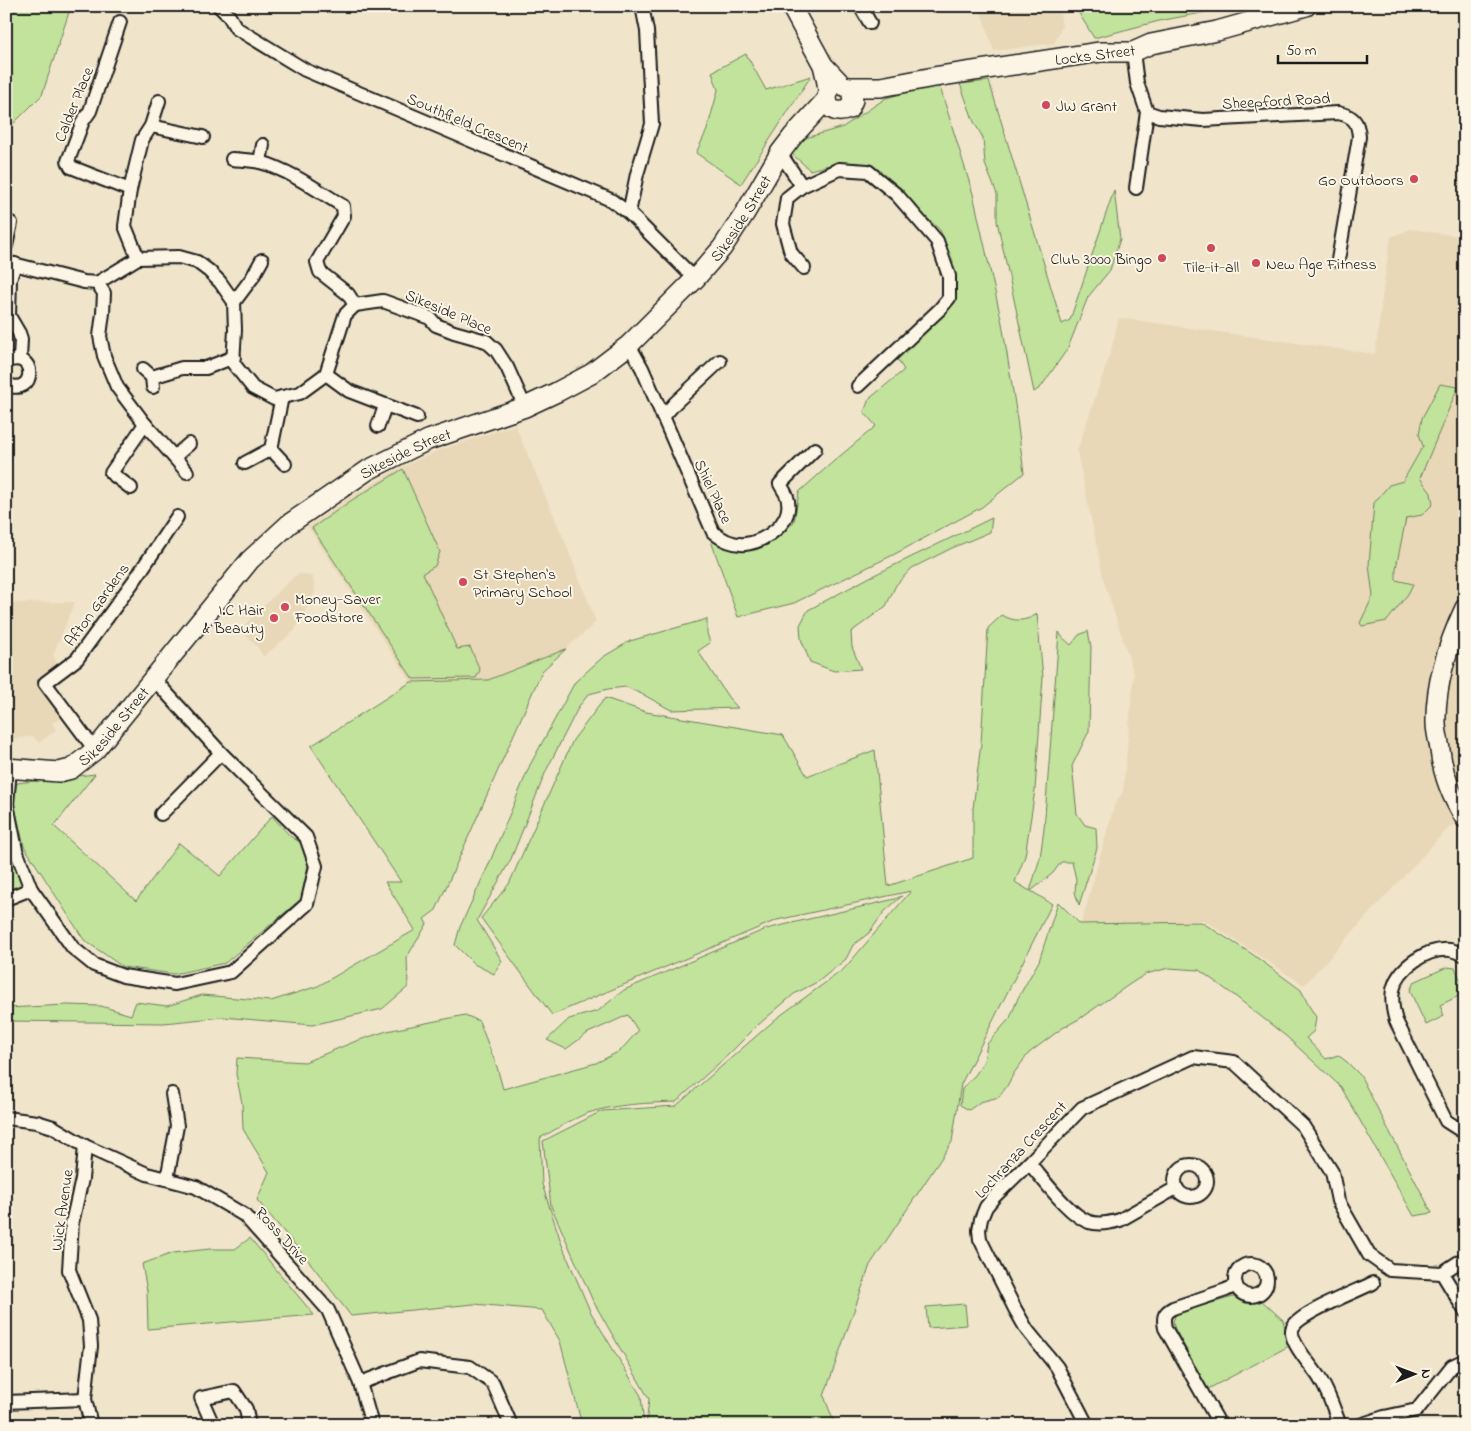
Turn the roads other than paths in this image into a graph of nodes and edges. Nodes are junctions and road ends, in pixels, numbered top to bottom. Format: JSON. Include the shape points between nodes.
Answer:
{"nodes":[{"id":1,"x":219,"y":6,"type":"edge"},
{"id":2,"x":642,"y":6,"type":"edge"},
{"id":3,"x":791,"y":6,"type":"edge"},
{"id":4,"x":860,"y":6,"type":"edge"},
{"id":5,"x":1306,"y":6,"type":"edge"},
{"id":6,"x":120,"y":22,"type":"dead end"},
{"id":7,"x":870,"y":23,"type":"dead end"},
{"id":8,"x":1132,"y":52,"type":"junction"},
{"id":9,"x":839,"y":96,"type":"junction"},
{"id":10,"x":159,"y":102,"type":"dead end"},
{"id":11,"x":1147,"y":112,"type":"junction"},
{"id":12,"x":151,"y":126,"type":"junction"},
{"id":13,"x":203,"y":137,"type":"dead end"},
{"id":14,"x":263,"y":145,"type":"dead end"},
{"id":15,"x":780,"y":153,"type":"junction"},
{"id":16,"x":232,"y":158,"type":"dead end"},
{"id":17,"x":260,"y":162,"type":"junction"},
{"id":18,"x":802,"y":186,"type":"junction"},
{"id":19,"x":1136,"y":188,"type":"dead end"},
{"id":20,"x":130,"y":190,"type":"junction"},
{"id":21,"x":629,"y":213,"type":"junction"},
{"id":22,"x":6,"y":221,"type":"edge"},
{"id":23,"x":6,"y":246,"type":"edge"},
{"id":24,"x":138,"y":258,"type":"junction"},
{"id":25,"x":262,"y":260,"type":"dead end"},
{"id":26,"x":1338,"y":260,"type":"dead end"},
{"id":27,"x":10,"y":263,"type":"edge"},
{"id":28,"x":804,"y":268,"type":"dead end"},
{"id":29,"x":695,"y":279,"type":"junction"},
{"id":30,"x":97,"y":283,"type":"junction"},
{"id":31,"x":234,"y":302,"type":"junction"},
{"id":32,"x":355,"y":305,"type":"junction"},
{"id":33,"x":629,"y":345,"type":"junction"},
{"id":34,"x":234,"y":357,"type":"junction"},
{"id":35,"x":20,"y":359,"type":"junction"},
{"id":36,"x":720,"y":361,"type":"dead end"},
{"id":37,"x":6,"y":362,"type":"edge"},
{"id":38,"x":326,"y":374,"type":"junction"},
{"id":39,"x":149,"y":378,"type":"dead end"},
{"id":40,"x":6,"y":384,"type":"edge"},
{"id":41,"x":858,"y":386,"type":"dead end"},
{"id":42,"x":282,"y":398,"type":"junction"},
{"id":43,"x":385,"y":406,"type":"junction"},
{"id":44,"x":525,"y":407,"type":"junction"},
{"id":45,"x":417,"y":417,"type":"dead end"},
{"id":46,"x":663,"y":417,"type":"junction"},
{"id":47,"x":146,"y":424,"type":"junction"},
{"id":48,"x":378,"y":426,"type":"dead end"},
{"id":49,"x":189,"y":444,"type":"dead end"},
{"id":50,"x":272,"y":449,"type":"junction"},
{"id":51,"x":815,"y":449,"type":"dead end"},
{"id":52,"x":174,"y":456,"type":"junction"},
{"id":53,"x":245,"y":463,"type":"dead end"},
{"id":54,"x":285,"y":464,"type":"dead end"},
{"id":55,"x":187,"y":472,"type":"dead end"},
{"id":56,"x":130,"y":488,"type":"dead end"},
{"id":57,"x":176,"y":517,"type":"dead end"},
{"id":58,"x":1465,"y":608,"type":"edge"},
{"id":59,"x":154,"y":677,"type":"junction"},
{"id":60,"x":95,"y":750,"type":"junction"},
{"id":61,"x":221,"y":753,"type":"junction"},
{"id":62,"x":8,"y":768,"type":"edge"},
{"id":63,"x":161,"y":814,"type":"dead end"},
{"id":64,"x":1465,"y":818,"type":"edge"},
{"id":65,"x":31,"y":889,"type":"junction"},
{"id":66,"x":6,"y":898,"type":"edge"},
{"id":67,"x":1465,"y":955,"type":"edge"},
{"id":68,"x":172,"y":1094,"type":"dead end"},
{"id":69,"x":6,"y":1118,"type":"edge"},
{"id":70,"x":1465,"y":1130,"type":"edge"},
{"id":71,"x":85,"y":1146,"type":"junction"},
{"id":72,"x":1029,"y":1163,"type":"junction"},
{"id":73,"x":167,"y":1179,"type":"junction"},
{"id":74,"x":1176,"y":1188,"type":"dead end"},
{"id":75,"x":1465,"y":1258,"type":"edge"},
{"id":76,"x":1442,"y":1273,"type":"junction"},
{"id":77,"x":1373,"y":1283,"type":"dead end"},
{"id":78,"x":1236,"y":1285,"type":"dead end"},
{"id":79,"x":1465,"y":1311,"type":"edge"},
{"id":80,"x":1465,"y":1360,"type":"edge"},
{"id":81,"x":360,"y":1383,"type":"junction"},
{"id":82,"x":85,"y":1399,"type":"junction"},
{"id":83,"x":6,"y":1402,"type":"edge"},
{"id":84,"x":91,"y":1425,"type":"edge"},
{"id":85,"x":213,"y":1425,"type":"edge"},
{"id":86,"x":248,"y":1425,"type":"edge"},
{"id":87,"x":372,"y":1425,"type":"edge"},
{"id":88,"x":511,"y":1425,"type":"edge"},
{"id":89,"x":1087,"y":1425,"type":"edge"},
{"id":90,"x":1220,"y":1425,"type":"edge"},
{"id":91,"x":1340,"y":1425,"type":"edge"},
{"id":92,"x":1360,"y":1425,"type":"edge"}],
"edges":[{"from":1,"to":21,"type":"street","name":"Southfield Crescent","via":[[236,28],[305,70],[611,200]]},
{"from":2,"to":21,"type":"street","via":[[647,31],[652,124]]},
{"from":3,"to":9,"type":"street"},
{"from":4,"to":7,"type":"street"},
{"from":5,"to":8,"type":"street","name":"Locks Street","via":[[1217,31],[1151,44]]},
{"from":6,"to":20,"type":"street","name":"Calder Place","via":[[90,111],[68,161],[71,168]]},
{"from":8,"to":9,"type":"street","name":"Locks Street","via":[[1100,52],[934,77]]},
{"from":8,"to":11,"type":"street","via":[[1137,83]]},
{"from":9,"to":15,"type":"street","name":"Sikeside Street","via":[[803,125]]},
{"from":10,"to":12,"type":"street"},
{"from":11,"to":19,"type":"street"},
{"from":11,"to":26,"type":"street","name":"Sheepford Road","via":[[1202,120],[1338,113],[1352,118],[1359,137]]},
{"from":12,"to":13,"type":"street"},
{"from":12,"to":20,"type":"street","via":[[142,140]]},
{"from":14,"to":17,"type":"street"},
{"from":15,"to":18,"type":"street"},
{"from":15,"to":29,"type":"street","name":"Sikeside Street","via":[[722,248]]},
{"from":16,"to":17,"type":"street"},
{"from":17,"to":32,"type":"street","via":[[343,206],[344,216],[317,262],[320,272],[348,294]]},
{"from":18,"to":28,"type":"street","via":[[787,198],[783,224],[791,253]]},
{"from":18,"to":41,"type":"street","via":[[839,169],[868,171],[897,195],[937,241],[949,276],[949,298],[940,309]]},
{"from":20,"to":24,"type":"street","via":[[125,226]]},
{"from":21,"to":29,"type":"street","name":"Southfield Crescent"},
{"from":22,"to":23,"type":"street","via":[[11,223]]},
{"from":24,"to":30,"type":"street"},
{"from":24,"to":31,"type":"street","via":[[179,258],[197,262],[220,282]]},
{"from":25,"to":31,"type":"street"},
{"from":27,"to":30,"type":"street"},
{"from":27,"to":35,"type":"street","via":[[9,316],[20,333]]},
{"from":29,"to":33,"type":"street","name":"Sikeside Street"},
{"from":30,"to":47,"type":"street","via":[[104,293],[100,336],[104,356],[117,387]]},
{"from":31,"to":34,"type":"street"},
{"from":32,"to":38,"type":"street","via":[[345,315]]},
{"from":32,"to":44,"type":"street","name":"Sikeside Place","via":[[383,301],[430,318],[436,325],[454,332],[486,341],[508,366]]},
{"from":33,"to":44,"type":"street","name":"Sikeside Street","via":[[591,374]]},
{"from":33,"to":46,"type":"street","name":"Shiel Place"},
{"from":34,"to":39,"type":"street","via":[[206,368],[182,368]]},
{"from":34,"to":42,"type":"street","via":[[233,363],[253,388],[274,399]]},
{"from":35,"to":37,"type":"street"},
{"from":35,"to":40,"type":"street","via":[[29,368],[28,379],[21,386]]},
{"from":36,"to":46,"type":"street"},
{"from":38,"to":42,"type":"street","via":[[300,393]]},
{"from":38,"to":43,"type":"street","via":[[349,391]]},
{"from":42,"to":50,"type":"street"},
{"from":43,"to":45,"type":"street"},
{"from":43,"to":48,"type":"street"},
{"from":44,"to":59,"type":"street","name":"Sikeside Street","via":[[428,440],[368,470],[296,519],[250,560]]},
{"from":46,"to":51,"type":"street","name":"Shiel Place","via":[[713,532],[720,539],[737,544],[763,539],[781,526],[788,506],[780,484]]},
{"from":47,"to":52,"type":"street"},
{"from":47,"to":56,"type":"street","via":[[111,473]]},
{"from":49,"to":52,"type":"street"},
{"from":50,"to":53,"type":"street"},
{"from":50,"to":54,"type":"street"},
{"from":52,"to":55,"type":"street"},
{"from":57,"to":60,"type":"street","name":"Afton Gardens","via":[[77,658],[45,683]]},
{"from":58,"to":64,"type":"street","via":[[1451,637],[1442,670],[1436,725],[1448,788]]},
{"from":59,"to":60,"type":"street","name":"Sikeside Street"},
{"from":59,"to":61,"type":"street"},
{"from":60,"to":62,"type":"street","name":"Sikeside Street","via":[[71,769],[59,772]]},
{"from":61,"to":63,"type":"street"},
{"from":61,"to":65,"type":"street","via":[[306,837],[316,866],[307,904],[231,972],[175,984],[123,976],[94,965],[73,948]]},
{"from":62,"to":65,"type":"street","via":[[7,804],[16,850]]},
{"from":65,"to":66,"type":"street"},
{"from":67,"to":70,"type":"street","via":[[1452,950],[1436,950],[1411,964],[1393,990],[1392,1008],[1446,1121]]},
{"from":68,"to":73,"type":"street","via":[[177,1126]]},
{"from":69,"to":71,"type":"street","name":"Ross Drive","via":[[45,1124]]},
{"from":71,"to":73,"type":"street","name":"Ross Drive","via":[[147,1174]]},
{"from":71,"to":82,"type":"street","name":"Wick Avenue","via":[[72,1224],[70,1270],[89,1320],[91,1346]]},
{"from":72,"to":74,"type":"street","via":[[1073,1213],[1091,1223],[1120,1220]]},
{"from":72,"to":76,"type":"street","name":"Lochranza Crescent","via":[[1082,1108],[1193,1057],[1234,1062],[1303,1126],[1332,1172],[1338,1201],[1369,1255],[1390,1270]]},
{"from":72,"to":89,"type":"street","name":"Lochranza Crescent","via":[[986,1207],[981,1219],[980,1239],[1027,1330],[1057,1367]]},
{"from":73,"to":81,"type":"street","name":"Ross Drive","via":[[196,1188],[244,1215],[328,1310]]},
{"from":75,"to":76,"type":"street"},
{"from":76,"to":79,"type":"street"},
{"from":77,"to":91,"type":"street","via":[[1313,1311],[1292,1328],[1298,1348],[1321,1380]]},
{"from":78,"to":90,"type":"street","via":[[1173,1308],[1167,1311],[1163,1320]]},
{"from":80,"to":92,"type":"street","via":[[1452,1366],[1417,1410]]},
{"from":81,"to":87,"type":"street","name":"Ross Drive"},
{"from":81,"to":88,"type":"street","via":[[419,1360],[470,1367],[493,1383]]},
{"from":82,"to":83,"type":"street"},
{"from":82,"to":84,"type":"street","name":"Wick Avenue"},
{"from":85,"to":86,"type":"street","via":[[201,1398],[234,1391],[246,1409]]}]}
